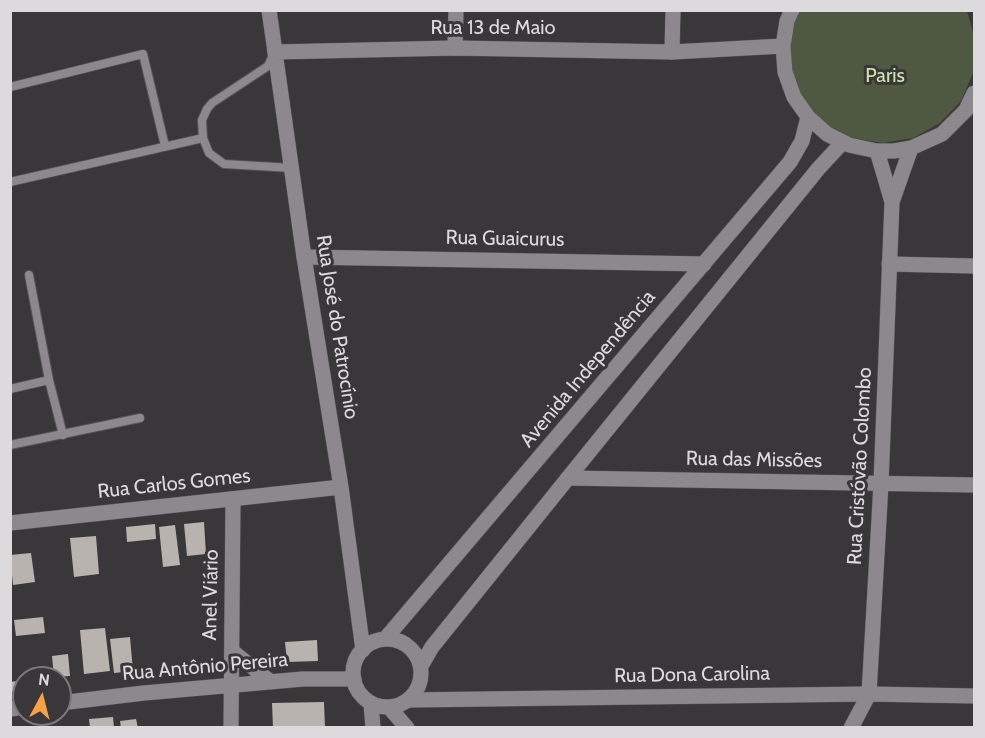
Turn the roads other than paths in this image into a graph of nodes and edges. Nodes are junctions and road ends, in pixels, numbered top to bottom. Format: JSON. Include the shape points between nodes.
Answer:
{"nodes":[{"id":1,"x":269,"y":10,"type":"edge"},
{"id":2,"x":456,"y":10,"type":"edge"},
{"id":3,"x":673,"y":10,"type":"edge"},
{"id":4,"x":792,"y":10,"type":"edge"},
{"id":5,"x":783,"y":46,"type":"junction"},
{"id":6,"x":454,"y":48,"type":"junction"},
{"id":7,"x":274,"y":52,"type":"junction"},
{"id":8,"x":672,"y":52,"type":"junction"},
{"id":9,"x":10,"y":87,"type":"edge"},
{"id":10,"x":975,"y":93,"type":"edge"},
{"id":11,"x":808,"y":117,"type":"junction"},
{"id":12,"x":203,"y":138,"type":"junction"},
{"id":13,"x":843,"y":142,"type":"junction"},
{"id":14,"x":165,"y":146,"type":"junction"},
{"id":15,"x":911,"y":148,"type":"junction"},
{"id":16,"x":878,"y":152,"type":"junction"},
{"id":17,"x":292,"y":168,"type":"junction"},
{"id":18,"x":10,"y":182,"type":"edge"},
{"id":19,"x":892,"y":202,"type":"junction"},
{"id":20,"x":304,"y":257,"type":"junction"},
{"id":21,"x":704,"y":264,"type":"junction"},
{"id":22,"x":889,"y":264,"type":"junction"},
{"id":23,"x":975,"y":266,"type":"edge"},
{"id":24,"x":29,"y":275,"type":"dead end"},
{"id":25,"x":49,"y":380,"type":"junction"},
{"id":26,"x":10,"y":389,"type":"edge"},
{"id":27,"x":140,"y":418,"type":"dead end"},
{"id":28,"x":63,"y":435,"type":"junction"},
{"id":29,"x":10,"y":445,"type":"edge"},
{"id":30,"x":568,"y":478,"type":"junction"},
{"id":31,"x":881,"y":484,"type":"junction"},
{"id":32,"x":975,"y":484,"type":"edge"},
{"id":33,"x":341,"y":487,"type":"junction"},
{"id":34,"x":233,"y":499,"type":"junction"},
{"id":35,"x":10,"y":523,"type":"edge"},
{"id":36,"x":385,"y":639,"type":"junction"},
{"id":37,"x":363,"y":650,"type":"junction"},
{"id":38,"x":232,"y":651,"type":"junction"},
{"id":39,"x":421,"y":666,"type":"junction"},
{"id":40,"x":354,"y":679,"type":"junction"},
{"id":41,"x":271,"y":682,"type":"junction"},
{"id":42,"x":232,"y":686,"type":"junction"},
{"id":43,"x":869,"y":694,"type":"junction"},
{"id":44,"x":975,"y":696,"type":"edge"},
{"id":45,"x":409,"y":699,"type":"junction"},
{"id":46,"x":72,"y":702,"type":"edge"},
{"id":47,"x":371,"y":704,"type":"junction"},
{"id":48,"x":389,"y":707,"type":"junction"},
{"id":49,"x":231,"y":728,"type":"edge"},
{"id":50,"x":373,"y":728,"type":"edge"},
{"id":51,"x":407,"y":728,"type":"edge"},
{"id":52,"x":851,"y":728,"type":"edge"}],
"edges":[{"from":1,"to":7,"type":"street","name":"Rua José do Patrocínio"},
{"from":2,"to":6,"type":"street"},
{"from":3,"to":8,"type":"street"},
{"from":4,"to":5,"type":"street"},
{"from":5,"to":8,"type":"street","name":"Rua 13 de Maio"},
{"from":5,"to":11,"type":"street","via":[[785,72],[794,97]]},
{"from":6,"to":7,"type":"street","name":"Rua 13 de Maio"},
{"from":6,"to":8,"type":"street","name":"Rua 13 de Maio"},
{"from":7,"to":12,"type":"lane","via":[[268,66],[207,109],[202,120]]},
{"from":7,"to":17,"type":"street","name":"Rua José do Patrocínio"},
{"from":9,"to":14,"type":"lane","via":[[143,54]]},
{"from":10,"to":15,"type":"street","via":[[966,110],[942,134]]},
{"from":11,"to":13,"type":"street"},
{"from":11,"to":21,"type":"street","name":"Avenida Independência","via":[[802,141],[790,162]]},
{"from":12,"to":14,"type":"lane"},
{"from":12,"to":17,"type":"lane","via":[[209,153],[224,165]]},
{"from":13,"to":16,"type":"street"},
{"from":13,"to":30,"type":"street"},
{"from":14,"to":18,"type":"lane"},
{"from":15,"to":16,"type":"street"},
{"from":15,"to":19,"type":"street","name":"Rua Cristóvão Colombo"},
{"from":16,"to":19,"type":"street","name":"Rua Cristóvão Colombo"},
{"from":17,"to":20,"type":"street","name":"Rua José do Patrocínio"},
{"from":19,"to":22,"type":"street","name":"Rua Cristóvão Colombo"},
{"from":20,"to":21,"type":"street","name":"Rua Guaicurus"},
{"from":20,"to":33,"type":"street","name":"Rua José do Patrocínio"},
{"from":21,"to":36,"type":"street","name":"Avenida Independência"},
{"from":22,"to":23,"type":"street"},
{"from":22,"to":31,"type":"street","name":"Rua Cristóvão Colombo"},
{"from":24,"to":25,"type":"lane"},
{"from":25,"to":26,"type":"lane"},
{"from":25,"to":28,"type":"lane"},
{"from":27,"to":28,"type":"lane"},
{"from":28,"to":29,"type":"lane"},
{"from":30,"to":31,"type":"street","name":"Rua das Missões"},
{"from":30,"to":39,"type":"street","via":[[432,647]]},
{"from":31,"to":32,"type":"street","name":"Rua das Missões"},
{"from":31,"to":43,"type":"street","name":"Rua Cristóvão Colombo"},
{"from":33,"to":34,"type":"street","name":"Rua Carlos Gomes"},
{"from":33,"to":37,"type":"street","name":"Rua José do Patrocínio"},
{"from":34,"to":35,"type":"street","name":"Rua Carlos Gomes"},
{"from":34,"to":38,"type":"street","name":"Anel Viário"},
{"from":36,"to":37,"type":"street"},
{"from":36,"to":39,"type":"street","via":[[408,646]]},
{"from":37,"to":40,"type":"street","via":[[355,663]]},
{"from":38,"to":41,"type":"street"},
{"from":38,"to":42,"type":"street","name":"Anel Viário"},
{"from":39,"to":45,"type":"street","via":[[420,684]]},
{"from":40,"to":41,"type":"street","name":"Rua Antônio Pereira"},
{"from":40,"to":47,"type":"street"},
{"from":41,"to":42,"type":"street","name":"Rua Antônio Pereira"},
{"from":42,"to":46,"type":"street","name":"Rua Antônio Pereira"},
{"from":42,"to":49,"type":"street","name":"Anel Viário"},
{"from":43,"to":44,"type":"street","name":"Rua Dona Carolina"},
{"from":43,"to":45,"type":"street","name":"Rua Dona Carolina"},
{"from":43,"to":52,"type":"street","name":"Rua Cristóvão Colombo"},
{"from":45,"to":48,"type":"street"},
{"from":47,"to":48,"type":"street"},
{"from":47,"to":50,"type":"street"},
{"from":48,"to":51,"type":"street"}]}
